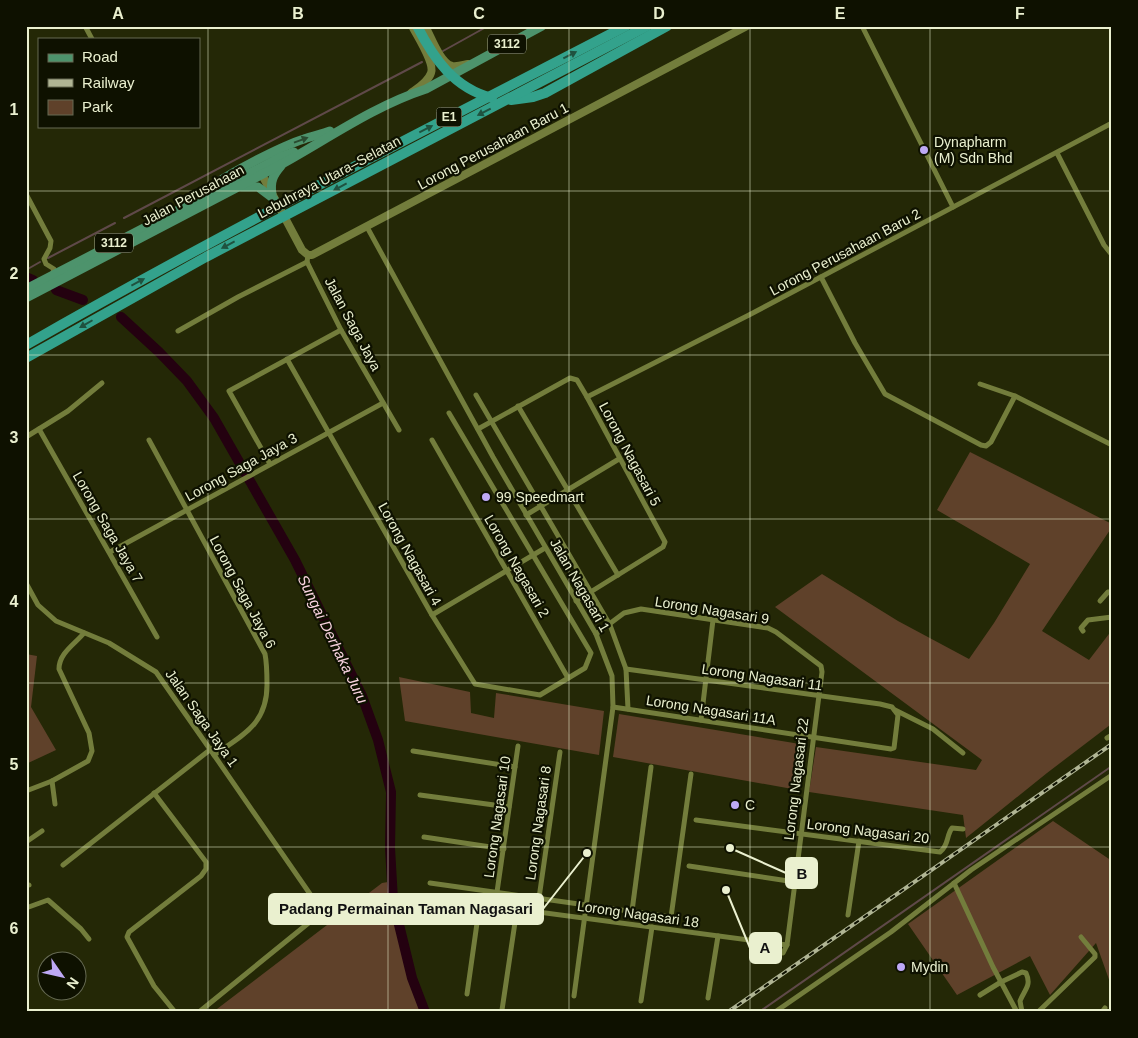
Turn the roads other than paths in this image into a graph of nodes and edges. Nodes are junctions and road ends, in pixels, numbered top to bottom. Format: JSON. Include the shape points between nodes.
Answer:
{"nodes":[{"id":1,"x":85,"y":26,"type":"edge"},
{"id":2,"x":412,"y":26,"type":"edge"},
{"id":3,"x":417,"y":26,"type":"edge"},
{"id":4,"x":425,"y":26,"type":"edge"},
{"id":5,"x":542,"y":26,"type":"edge"},
{"id":6,"x":626,"y":26,"type":"edge"},
{"id":7,"x":647,"y":26,"type":"edge"},
{"id":8,"x":668,"y":26,"type":"edge"},
{"id":9,"x":747,"y":26,"type":"edge"},
{"id":10,"x":862,"y":26,"type":"edge"},
{"id":11,"x":91,"y":38,"type":"edge"},
{"id":12,"x":472,"y":64,"type":"junction"},
{"id":13,"x":410,"y":94,"type":"junction"},
{"id":14,"x":1112,"y":123,"type":"edge"},
{"id":15,"x":345,"y":127,"type":"junction"},
{"id":16,"x":320,"y":142,"type":"junction"},
{"id":17,"x":1057,"y":153,"type":"junction"},
{"id":18,"x":282,"y":164,"type":"junction"},
{"id":19,"x":260,"y":167,"type":"junction"},
{"id":20,"x":235,"y":189,"type":"junction"},
{"id":21,"x":26,"y":194,"type":"edge"},
{"id":22,"x":273,"y":197,"type":"junction"},
{"id":23,"x":953,"y":207,"type":"junction"},
{"id":24,"x":270,"y":218,"type":"junction"},
{"id":25,"x":367,"y":226,"type":"junction"},
{"id":26,"x":1112,"y":255,"type":"edge"},
{"id":27,"x":308,"y":259,"type":"junction"},
{"id":28,"x":52,"y":275,"type":"junction"},
{"id":29,"x":821,"y":277,"type":"junction"},
{"id":30,"x":26,"y":289,"type":"edge"},
{"id":31,"x":26,"y":298,"type":"edge"},
{"id":32,"x":342,"y":330,"type":"junction"},
{"id":33,"x":178,"y":331,"type":"dead end"},
{"id":34,"x":26,"y":345,"type":"edge"},
{"id":35,"x":26,"y":358,"type":"edge"},
{"id":36,"x":287,"y":359,"type":"junction"},
{"id":37,"x":102,"y":383,"type":"dead end"},
{"id":38,"x":980,"y":384,"type":"dead end"},
{"id":39,"x":476,"y":395,"type":"dead end"},
{"id":40,"x":1015,"y":396,"type":"junction"},
{"id":41,"x":587,"y":397,"type":"junction"},
{"id":42,"x":382,"y":403,"type":"junction"},
{"id":43,"x":518,"y":406,"type":"junction"},
{"id":44,"x":449,"y":413,"type":"dead end"},
{"id":45,"x":491,"y":422,"type":"junction"},
{"id":46,"x":39,"y":429,"type":"junction"},
{"id":47,"x":478,"y":429,"type":"junction"},
{"id":48,"x":399,"y":430,"type":"dead end"},
{"id":49,"x":328,"y":432,"type":"junction"},
{"id":50,"x":26,"y":437,"type":"edge"},
{"id":51,"x":148,"y":440,"type":"dead end"},
{"id":52,"x":432,"y":440,"type":"dead end"},
{"id":53,"x":1112,"y":445,"type":"edge"},
{"id":54,"x":619,"y":459,"type":"junction"},
{"id":55,"x":270,"y":464,"type":"junction"},
{"id":56,"x":568,"y":490,"type":"junction"},
{"id":57,"x":540,"y":506,"type":"junction"},
{"id":58,"x":187,"y":510,"type":"junction"},
{"id":59,"x":526,"y":514,"type":"junction"},
{"id":60,"x":545,"y":548,"type":"junction"},
{"id":61,"x":110,"y":552,"type":"junction"},
{"id":62,"x":533,"y":555,"type":"junction"},
{"id":63,"x":506,"y":570,"type":"junction"},
{"id":64,"x":618,"y":574,"type":"junction"},
{"id":65,"x":26,"y":583,"type":"edge"},
{"id":66,"x":591,"y":592,"type":"junction"},
{"id":67,"x":1112,"y":592,"type":"edge"},
{"id":68,"x":576,"y":601,"type":"junction"},
{"id":69,"x":1100,"y":601,"type":"dead end"},
{"id":70,"x":432,"y":615,"type":"junction"},
{"id":71,"x":1112,"y":617,"type":"edge"},
{"id":72,"x":713,"y":620,"type":"junction"},
{"id":73,"x":610,"y":625,"type":"junction"},
{"id":74,"x":1083,"y":631,"type":"dead end"},
{"id":75,"x":84,"y":633,"type":"junction"},
{"id":76,"x":596,"y":634,"type":"junction"},
{"id":77,"x":157,"y":637,"type":"dead end"},
{"id":78,"x":821,"y":666,"type":"joint"},
{"id":79,"x":626,"y":669,"type":"junction"},
{"id":80,"x":568,"y":678,"type":"junction"},
{"id":81,"x":706,"y":681,"type":"junction"},
{"id":82,"x":818,"y":696,"type":"junction"},
{"id":83,"x":613,"y":707,"type":"junction"},
{"id":84,"x":628,"y":709,"type":"junction"},
{"id":85,"x":895,"y":710,"type":"junction"},
{"id":86,"x":700,"y":720,"type":"junction"},
{"id":87,"x":813,"y":738,"type":"junction"},
{"id":88,"x":518,"y":746,"type":"dead end"},
{"id":89,"x":211,"y":749,"type":"junction"},
{"id":90,"x":413,"y":751,"type":"dead end"},
{"id":91,"x":560,"y":752,"type":"dead end"},
{"id":92,"x":963,"y":752,"type":"dead end"},
{"id":93,"x":214,"y":754,"type":"junction"},
{"id":94,"x":515,"y":766,"type":"junction"},
{"id":95,"x":652,"y":767,"type":"dead end"},
{"id":96,"x":691,"y":774,"type":"dead end"},
{"id":97,"x":1112,"y":775,"type":"edge"},
{"id":98,"x":52,"y":781,"type":"junction"},
{"id":99,"x":26,"y":791,"type":"edge"},
{"id":100,"x":154,"y":792,"type":"junction"},
{"id":101,"x":420,"y":795,"type":"dead end"},
{"id":102,"x":55,"y":804,"type":"dead end"},
{"id":103,"x":509,"y":808,"type":"junction"},
{"id":104,"x":696,"y":820,"type":"dead end"},
{"id":105,"x":963,"y":830,"type":"dead end"},
{"id":106,"x":42,"y":831,"type":"dead end"},
{"id":107,"x":801,"y":833,"type":"junction"},
{"id":108,"x":424,"y":837,"type":"dead end"},
{"id":109,"x":859,"y":841,"type":"junction"},
{"id":110,"x":26,"y":842,"type":"edge"},
{"id":111,"x":504,"y":849,"type":"junction"},
{"id":112,"x":63,"y":865,"type":"dead end"},
{"id":113,"x":689,"y":866,"type":"dead end"},
{"id":114,"x":430,"y":882,"type":"dead end"},
{"id":115,"x":795,"y":882,"type":"junction"},
{"id":116,"x":954,"y":882,"type":"junction"},
{"id":117,"x":498,"y":892,"type":"junction"},
{"id":118,"x":539,"y":898,"type":"junction"},
{"id":119,"x":586,"y":904,"type":"junction"},
{"id":120,"x":26,"y":908,"type":"edge"},
{"id":121,"x":517,"y":909,"type":"junction"},
{"id":122,"x":632,"y":911,"type":"junction"},
{"id":123,"x":848,"y":915,"type":"dead end"},
{"id":124,"x":584,"y":918,"type":"junction"},
{"id":125,"x":652,"y":927,"type":"junction"},
{"id":126,"x":718,"y":936,"type":"junction"},
{"id":127,"x":1081,"y":937,"type":"dead end"},
{"id":128,"x":89,"y":939,"type":"dead end"},
{"id":129,"x":786,"y":945,"type":"junction"},
{"id":130,"x":783,"y":952,"type":"dead end"},
{"id":131,"x":1001,"y":982,"type":"junction"},
{"id":132,"x":467,"y":994,"type":"dead end"},
{"id":133,"x":980,"y":995,"type":"dead end"},
{"id":134,"x":574,"y":996,"type":"dead end"},
{"id":135,"x":708,"y":998,"type":"dead end"},
{"id":136,"x":641,"y":1001,"type":"dead end"},
{"id":137,"x":502,"y":1010,"type":"dead end"},
{"id":138,"x":175,"y":1012,"type":"edge"},
{"id":139,"x":198,"y":1012,"type":"edge"},
{"id":140,"x":775,"y":1012,"type":"edge"},
{"id":141,"x":1018,"y":1012,"type":"edge"},
{"id":142,"x":1022,"y":1012,"type":"edge"},
{"id":143,"x":1038,"y":1012,"type":"edge"}],
"edges":[{"from":1,"to":11,"type":"street"},
{"from":2,"to":13,"type":"street","via":[[432,70],[425,82]]},
{"from":3,"to":8,"type":"highway","via":[[439,63],[462,85],[484,96],[516,100],[545,93]]},
{"from":4,"to":12,"type":"street","via":[[446,63],[456,66]]},
{"from":5,"to":12,"type":"main road","name":"Jalan Perusahaan","number":"3112"},
{"from":24,"to":6,"type":"highway","name":"Lebuhraya Utara–Selatan","number":"E1","one_way":true,"via":[[290,200],[343,171]]},
{"from":7,"to":24,"type":"highway","name":"Lebuhraya Utara–Selatan","number":"E1","one_way":true,"via":[[294,211]]},
{"from":9,"to":25,"type":"street","name":"Lorong Perusahaan Baru 1"},
{"from":10,"to":23,"type":"street"},
{"from":12,"to":13,"type":"main road","name":"Jalan Perusahaan","number":"3112"},
{"from":13,"to":15,"type":"main road","name":"Jalan Perusahaan","number":"3112"},
{"from":14,"to":17,"type":"street","name":"Lorong Perusahaan Baru 2"},
{"from":15,"to":16,"type":"main road","name":"Jalan Perusahaan","number":"3112"},
{"from":19,"to":15,"type":"main road","one_way":true,"via":[[300,140]]},
{"from":16,"to":18,"type":"main road","name":"Jalan Perusahaan","number":"3112"},
{"from":16,"to":19,"type":"main road","name":"Jalan Perusahaan","number":"3112"},
{"from":17,"to":23,"type":"street","name":"Lorong Perusahaan Baru 2"},
{"from":17,"to":26,"type":"street"},
{"from":18,"to":19,"type":"main road","name":"Jalan Perusahaan","number":"3112"},
{"from":18,"to":22,"type":"main road","via":[[272,178]]},
{"from":19,"to":20,"type":"main road","name":"Jalan Perusahaan","number":"3112"},
{"from":19,"to":22,"type":"street"},
{"from":19,"to":28,"type":"main road","name":"Jalan Perusahaan","number":"3112","via":[[214,183],[202,198]]},
{"from":20,"to":22,"type":"main road","via":[[258,187]]},
{"from":20,"to":31,"type":"main road","name":"Jalan Perusahaan","number":"3112"},
{"from":21,"to":28,"type":"street","via":[[51,240],[44,259],[54,269]]},
{"from":22,"to":27,"type":"street"},
{"from":23,"to":29,"type":"street","name":"Lorong Perusahaan Baru 2"},
{"from":34,"to":24,"type":"highway","name":"Lebuhraya Utara–Selatan","number":"E1","one_way":true,"via":[[85,311]]},
{"from":24,"to":35,"type":"highway","name":"Lebuhraya Utara–Selatan","number":"E1","one_way":true},
{"from":25,"to":27,"type":"street","name":"Lorong Perusahaan Baru 1"},
{"from":25,"to":47,"type":"street","name":"Jalan Nagasari 1"},
{"from":27,"to":32,"type":"street","name":"Jalan Saga Jaya"},
{"from":27,"to":33,"type":"street"},
{"from":28,"to":30,"type":"main road","name":"Jalan Perusahaan","number":"3112"},
{"from":29,"to":40,"type":"street","via":[[885,394],[986,446]]},
{"from":29,"to":41,"type":"street","name":"Lorong Perusahaan Baru 2"},
{"from":32,"to":36,"type":"street"},
{"from":32,"to":42,"type":"street","name":"Jalan Saga Jaya"},
{"from":36,"to":49,"type":"street","name":"Lorong Nagasari 4"},
{"from":36,"to":55,"type":"street","via":[[229,391]]},
{"from":37,"to":46,"type":"street","via":[[68,411]]},
{"from":38,"to":40,"type":"street"},
{"from":39,"to":45,"type":"street","name":"Jalan Nagasari 1"},
{"from":40,"to":53,"type":"street"},
{"from":41,"to":43,"type":"street","name":"Lorong Nagasari 5","via":[[577,380],[570,378]]},
{"from":41,"to":54,"type":"street","name":"Lorong Nagasari 5"},
{"from":42,"to":48,"type":"street","name":"Jalan Saga Jaya"},
{"from":42,"to":49,"type":"street","name":"Lorong Saga Jaya 3"},
{"from":43,"to":45,"type":"street"},
{"from":43,"to":56,"type":"street"},
{"from":44,"to":62,"type":"street"},
{"from":45,"to":47,"type":"street"},
{"from":45,"to":57,"type":"street","name":"Jalan Nagasari 1"},
{"from":46,"to":50,"type":"street"},
{"from":46,"to":61,"type":"street","name":"Lorong Saga Jaya 7"},
{"from":47,"to":59,"type":"street","name":"Jalan Nagasari 1"},
{"from":49,"to":55,"type":"street","name":"Lorong Saga Jaya 3"},
{"from":49,"to":70,"type":"street","name":"Lorong Nagasari 4"},
{"from":51,"to":58,"type":"street","name":"Lorong Saga Jaya 6"},
{"from":52,"to":63,"type":"street","name":"Lorong Nagasari 2"},
{"from":54,"to":56,"type":"street"},
{"from":54,"to":64,"type":"street","name":"Lorong Nagasari 5","via":[[665,542],[663,547]]},
{"from":55,"to":58,"type":"street","name":"Lorong Saga Jaya 3"},
{"from":56,"to":57,"type":"street"},
{"from":56,"to":64,"type":"street"},
{"from":57,"to":59,"type":"street"},
{"from":57,"to":66,"type":"street","name":"Jalan Nagasari 1"},
{"from":58,"to":61,"type":"street","name":"Lorong Saga Jaya 3"},
{"from":58,"to":93,"type":"street","name":"Lorong Saga Jaya 6","via":[[265,654],[267,664],[267,698],[262,714],[244,735]]},
{"from":59,"to":60,"type":"street","name":"Jalan Nagasari 1"},
{"from":60,"to":62,"type":"street"},
{"from":60,"to":68,"type":"street","name":"Jalan Nagasari 1"},
{"from":61,"to":77,"type":"street","name":"Lorong Saga Jaya 7"},
{"from":62,"to":63,"type":"street"},
{"from":62,"to":80,"type":"street","via":[[591,654],[585,668]]},
{"from":63,"to":70,"type":"street"},
{"from":63,"to":80,"type":"street","name":"Lorong Nagasari 2"},
{"from":64,"to":66,"type":"street"},
{"from":65,"to":75,"type":"street","name":"Jalan Saga Jaya 1","via":[[38,605],[56,620]]},
{"from":66,"to":68,"type":"street"},
{"from":66,"to":73,"type":"street","name":"Jalan Nagasari 1"},
{"from":67,"to":69,"type":"street"},
{"from":68,"to":76,"type":"street","name":"Jalan Nagasari 1"},
{"from":70,"to":80,"type":"street","name":"Lorong Nagasari 4","via":[[475,684],[540,695]]},
{"from":71,"to":74,"type":"street","via":[[1088,620]]},
{"from":72,"to":73,"type":"street","name":"Lorong Nagasari 9","via":[[641,610],[624,613]]},
{"from":72,"to":78,"type":"street","name":"Lorong Nagasari 9","via":[[768,628]]},
{"from":72,"to":81,"type":"street"},
{"from":73,"to":76,"type":"street","name":"Lorong Nagasari 9"},
{"from":73,"to":79,"type":"street","name":"Jalan Nagasari 1"},
{"from":75,"to":89,"type":"street","name":"Jalan Saga Jaya 1","via":[[109,642],[156,672]]},
{"from":75,"to":98,"type":"street","via":[[63,654],[59,669],[89,733],[92,751],[88,762]]},
{"from":76,"to":83,"type":"street","name":"Jalan Nagasari 1","via":[[612,676]]},
{"from":78,"to":82,"type":"street","name":"Lorong Nagasari 22"},
{"from":79,"to":81,"type":"street","name":"Lorong Nagasari 11"},
{"from":79,"to":84,"type":"street","name":"Jalan Nagasari 1"},
{"from":81,"to":82,"type":"street","name":"Lorong Nagasari 11"},
{"from":81,"to":86,"type":"street"},
{"from":82,"to":85,"type":"street","name":"Lorong Nagasari 11","via":[[880,704]]},
{"from":82,"to":87,"type":"street","name":"Lorong Nagasari 22"},
{"from":83,"to":84,"type":"street","name":"Lorong Nagasari 11A"},
{"from":83,"to":119,"type":"street","name":"Jalan Nagasari 1"},
{"from":84,"to":86,"type":"street","name":"Lorong Nagasari 11A"},
{"from":85,"to":87,"type":"street","name":"Lorong Nagasari 11A","via":[[898,715],[894,748],[891,750]]},
{"from":85,"to":92,"type":"street","name":"Lorong Nagasari 11","via":[[933,730]]},
{"from":86,"to":87,"type":"street","name":"Lorong Nagasari 11A"},
{"from":87,"to":107,"type":"street","name":"Lorong Nagasari 22"},
{"from":88,"to":94,"type":"street","name":"Lorong Nagasari 10"},
{"from":89,"to":93,"type":"street","name":"Jalan Saga Jaya 1"},
{"from":89,"to":100,"type":"street"},
{"from":90,"to":94,"type":"street"},
{"from":91,"to":118,"type":"street","name":"Lorong Nagasari 8"},
{"from":93,"to":139,"type":"street","name":"Jalan Saga Jaya 1","via":[[319,912]]},
{"from":94,"to":103,"type":"street","name":"Lorong Nagasari 10"},
{"from":95,"to":122,"type":"street"},
{"from":96,"to":122,"type":"street","via":[[672,916]]},
{"from":97,"to":116,"type":"street"},
{"from":98,"to":99,"type":"street"},
{"from":98,"to":102,"type":"street"},
{"from":100,"to":112,"type":"street"},
{"from":100,"to":138,"type":"street","via":[[206,862],[201,876],[129,932],[127,937],[154,986]]},
{"from":101,"to":103,"type":"street"},
{"from":103,"to":111,"type":"street","name":"Lorong Nagasari 10"},
{"from":104,"to":107,"type":"street","name":"Lorong Nagasari 20"},
{"from":105,"to":109,"type":"street","name":"Lorong Nagasari 20","via":[[952,828],[940,852]]},
{"from":106,"to":110,"type":"street"},
{"from":107,"to":109,"type":"street","name":"Lorong Nagasari 20"},
{"from":107,"to":115,"type":"street","name":"Lorong Nagasari 22"},
{"from":108,"to":111,"type":"street"},
{"from":109,"to":123,"type":"street"},
{"from":111,"to":117,"type":"street","name":"Lorong Nagasari 10"},
{"from":113,"to":115,"type":"street"},
{"from":114,"to":117,"type":"street"},
{"from":115,"to":129,"type":"street","name":"Lorong Nagasari 22"},
{"from":116,"to":131,"type":"street"},
{"from":116,"to":140,"type":"street","via":[[890,932]]},
{"from":117,"to":118,"type":"street"},
{"from":118,"to":119,"type":"street"},
{"from":119,"to":122,"type":"street"},
{"from":119,"to":124,"type":"street","name":"Jalan Nagasari 1"},
{"from":120,"to":128,"type":"street","via":[[48,900]]},
{"from":121,"to":124,"type":"street","name":"Lorong Nagasari 18"},
{"from":121,"to":132,"type":"street","name":"Lorong Nagasari 18","via":[[486,905],[479,908]]},
{"from":121,"to":137,"type":"street"},
{"from":124,"to":125,"type":"street","name":"Lorong Nagasari 18"},
{"from":124,"to":134,"type":"street","name":"Jalan Nagasari 1"},
{"from":125,"to":126,"type":"street","name":"Lorong Nagasari 18"},
{"from":125,"to":136,"type":"street"},
{"from":126,"to":129,"type":"street","name":"Lorong Nagasari 18"},
{"from":126,"to":135,"type":"street"},
{"from":127,"to":143,"type":"street","via":[[1095,957]]},
{"from":129,"to":130,"type":"street","name":"Lorong Nagasari 22"},
{"from":131,"to":133,"type":"street"},
{"from":131,"to":141,"type":"street"},
{"from":131,"to":142,"type":"street","via":[[1026,973],[1027,990],[1020,1001]]}]}
